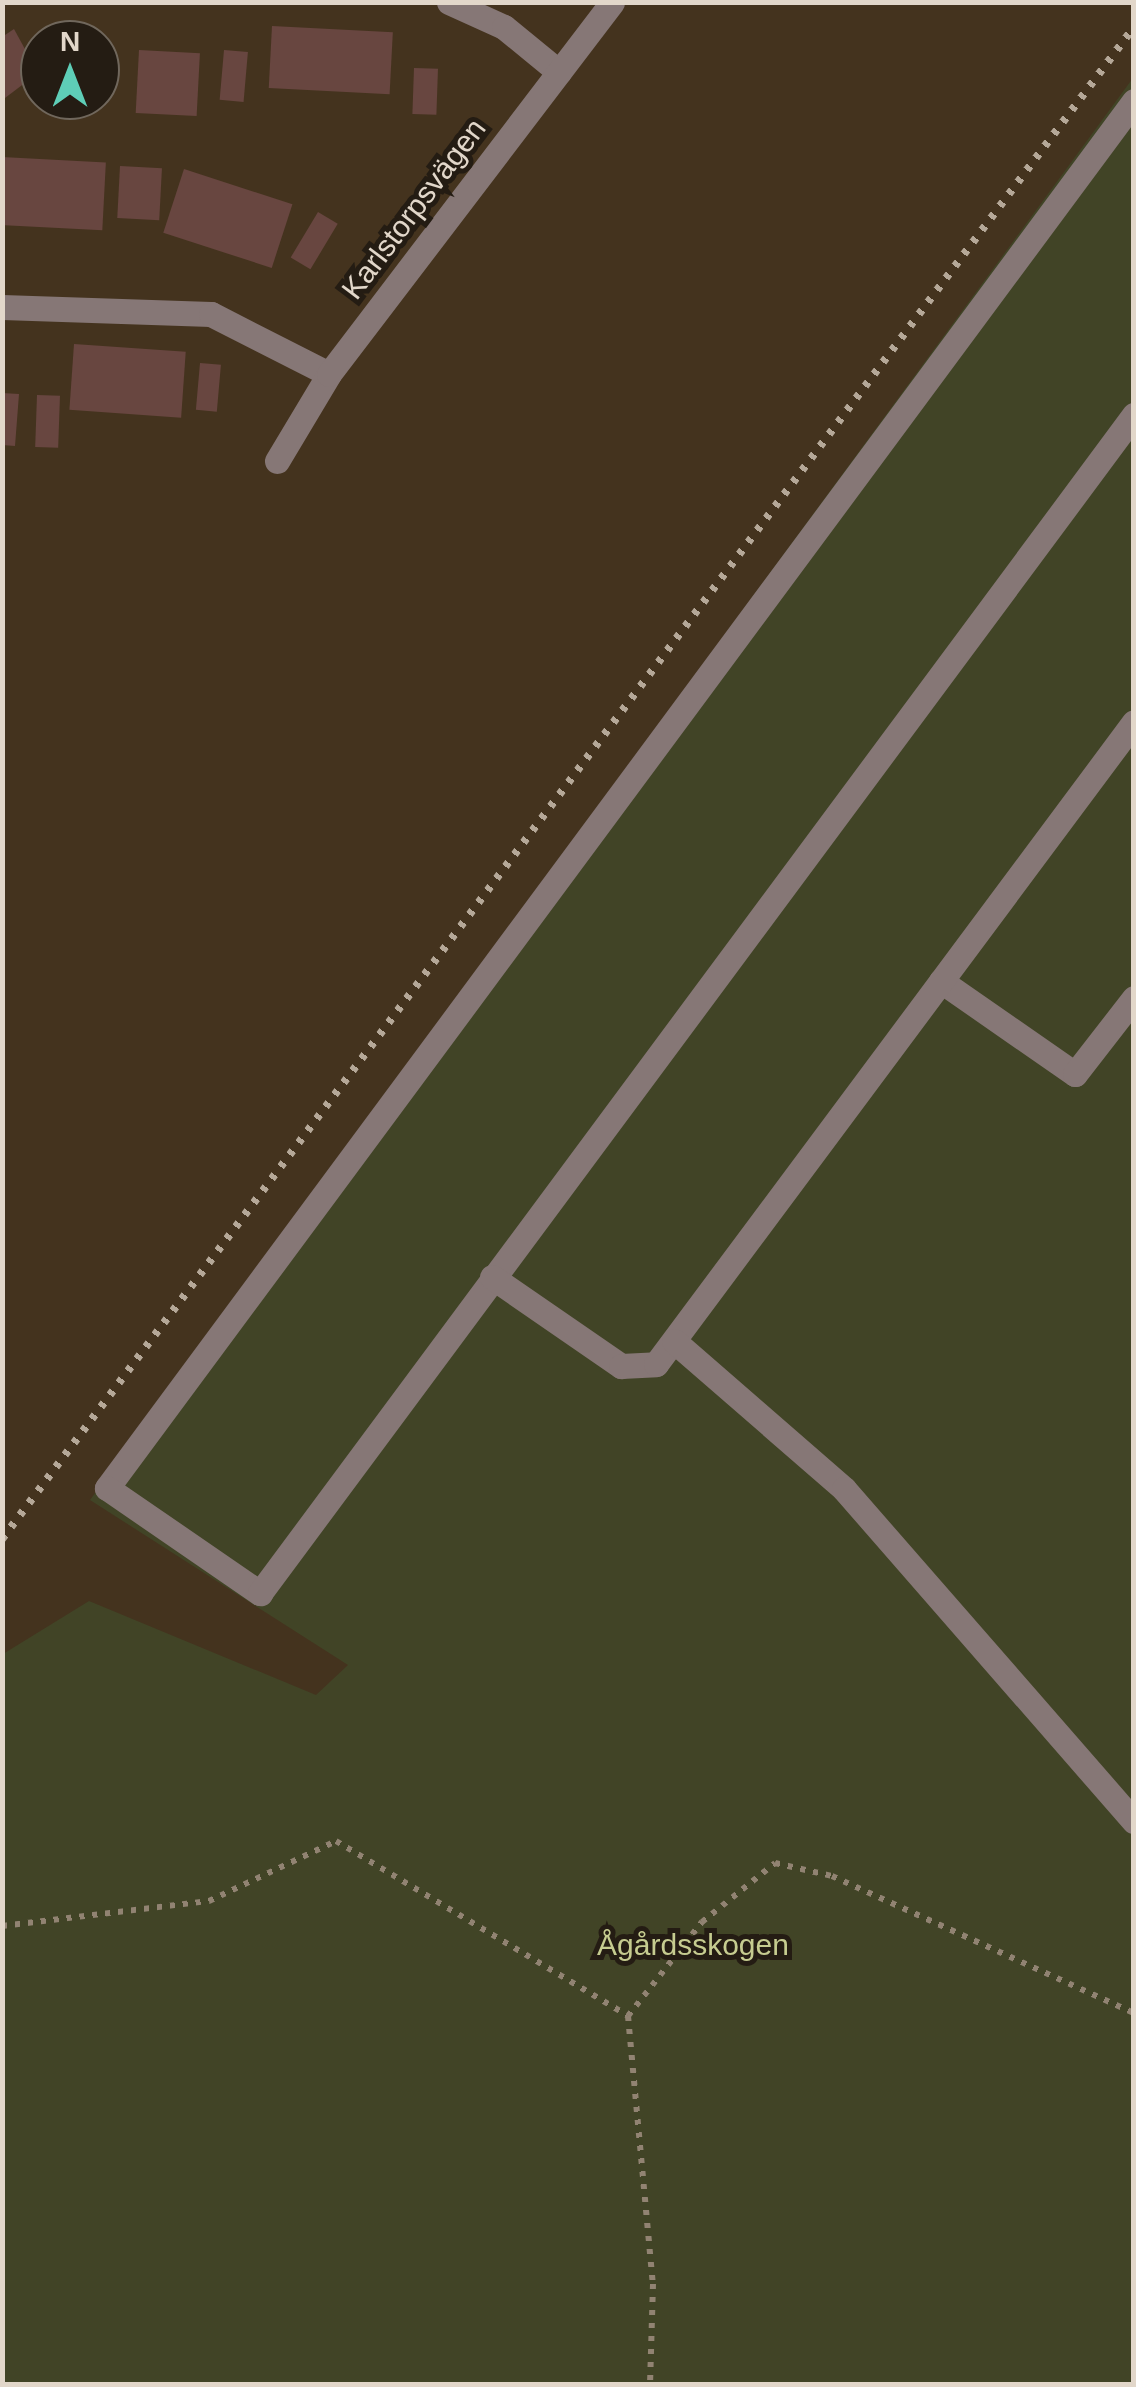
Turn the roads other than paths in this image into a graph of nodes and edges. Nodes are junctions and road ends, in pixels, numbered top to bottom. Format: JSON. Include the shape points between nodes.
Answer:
{"nodes":[{"id":1,"x":449,"y":2,"type":"edge"},
{"id":2,"x":612,"y":2,"type":"edge"},
{"id":3,"x":559,"y":72,"type":"junction"},
{"id":4,"x":1134,"y":101,"type":"edge"},
{"id":5,"x":2,"y":307,"type":"edge"},
{"id":6,"x":330,"y":374,"type":"junction"},
{"id":7,"x":1134,"y":415,"type":"edge"},
{"id":8,"x":278,"y":461,"type":"dead end"},
{"id":9,"x":1134,"y":722,"type":"edge"},
{"id":10,"x":942,"y":981,"type":"junction"},
{"id":11,"x":1134,"y":998,"type":"edge"},
{"id":12,"x":492,"y":1277,"type":"junction"},
{"id":13,"x":674,"y":1341,"type":"junction"},
{"id":14,"x":1134,"y":1821,"type":"edge"}],
"edges":[{"from":1,"to":3,"type":"street","via":[[504,28]]},
{"from":2,"to":3,"type":"street","name":"Karlstorpsvägen"},
{"from":3,"to":6,"type":"street","name":"Karlstorpsvägen"},
{"from":4,"to":12,"type":"street","via":[[107,1488],[260,1593]]},
{"from":5,"to":6,"type":"street","via":[[211,314]]},
{"from":6,"to":8,"type":"street","name":"Karlstorpsvägen"},
{"from":7,"to":12,"type":"street"},
{"from":9,"to":10,"type":"street"},
{"from":10,"to":11,"type":"street","via":[[1075,1074]]},
{"from":10,"to":13,"type":"street"},
{"from":12,"to":13,"type":"street","via":[[621,1366],[656,1364]]},
{"from":13,"to":14,"type":"street","via":[[844,1490]]}]}
